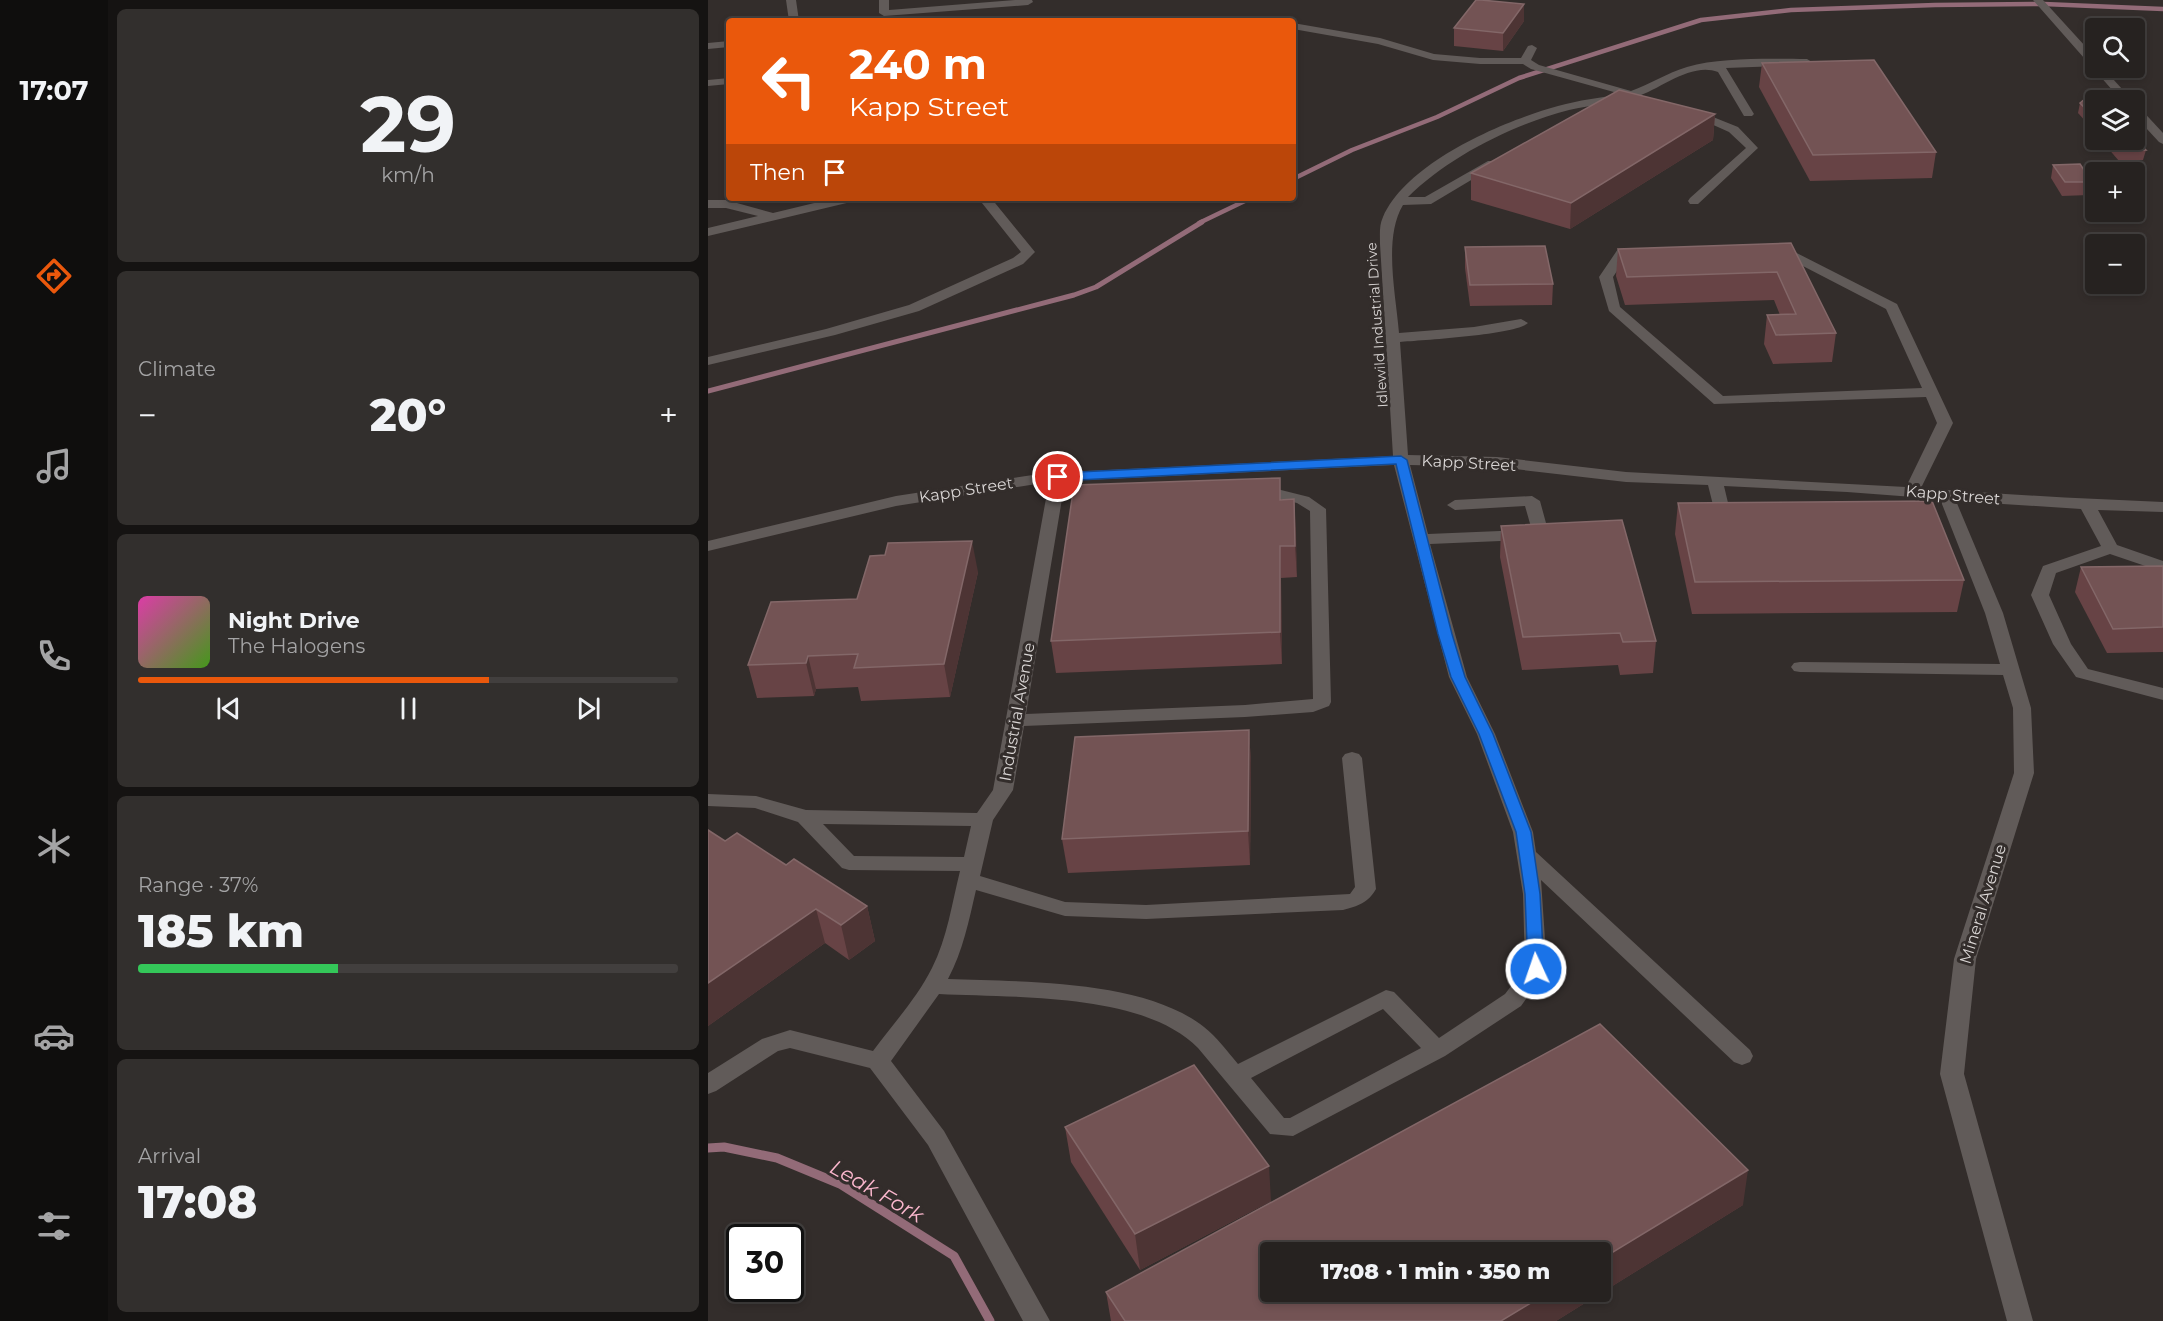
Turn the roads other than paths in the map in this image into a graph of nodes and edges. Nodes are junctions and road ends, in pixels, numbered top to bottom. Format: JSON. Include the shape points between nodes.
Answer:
{"nodes":[{"id":1,"x":791,"y":0,"type":"edge"},
{"id":2,"x":884,"y":0,"type":"edge"},
{"id":3,"x":1027,"y":0,"type":"edge"},
{"id":4,"x":2038,"y":0,"type":"edge"},
{"id":5,"x":794,"y":18,"type":"edge"},
{"id":6,"x":1296,"y":27,"type":"edge"},
{"id":7,"x":726,"y":44,"type":"edge"},
{"id":8,"x":708,"y":46,"type":"edge"},
{"id":9,"x":1532,"y":48,"type":"dead end"},
{"id":10,"x":2085,"y":53,"type":"edge"},
{"id":11,"x":1525,"y":61,"type":"junction"},
{"id":12,"x":1818,"y":62,"type":"edge"},
{"id":13,"x":1716,"y":66,"type":"junction"},
{"id":14,"x":2108,"y":78,"type":"edge"},
{"id":15,"x":726,"y":81,"type":"edge"},
{"id":16,"x":708,"y":84,"type":"edge"},
{"id":17,"x":2118,"y":90,"type":"edge"},
{"id":18,"x":1633,"y":94,"type":"junction"},
{"id":19,"x":1655,"y":100,"type":"edge"},
{"id":20,"x":1677,"y":106,"type":"edge"},
{"id":21,"x":1569,"y":107,"type":"junction"},
{"id":22,"x":1748,"y":114,"type":"dead end"},
{"id":23,"x":2145,"y":120,"type":"edge"},
{"id":24,"x":1568,"y":121,"type":"edge"},
{"id":25,"x":2163,"y":140,"type":"edge"},
{"id":26,"x":1507,"y":155,"type":"edge"},
{"id":27,"x":839,"y":201,"type":"edge"},
{"id":28,"x":986,"y":201,"type":"edge"},
{"id":29,"x":1399,"y":201,"type":"junction"},
{"id":30,"x":1694,"y":201,"type":"dead end"},
{"id":31,"x":708,"y":204,"type":"edge"},
{"id":32,"x":773,"y":217,"type":"junction"},
{"id":33,"x":708,"y":232,"type":"edge"},
{"id":34,"x":1766,"y":248,"type":"edge"},
{"id":35,"x":1647,"y":251,"type":"edge"},
{"id":36,"x":1521,"y":323,"type":"dead end"},
{"id":37,"x":1393,"y":338,"type":"junction"},
{"id":38,"x":708,"y":361,"type":"edge"},
{"id":39,"x":1930,"y":392,"type":"junction"},
{"id":40,"x":1401,"y":460,"type":"junction"},
{"id":41,"x":1256,"y":466,"type":"junction"},
{"id":42,"x":1117,"y":473,"type":"junction"},
{"id":43,"x":1058,"y":477,"type":"junction"},
{"id":44,"x":1715,"y":482,"type":"junction"},
{"id":45,"x":1847,"y":487,"type":"junction"},
{"id":46,"x":1134,"y":490,"type":"edge"},
{"id":47,"x":1911,"y":492,"type":"junction"},
{"id":48,"x":1945,"y":494,"type":"junction"},
{"id":49,"x":1455,"y":505,"type":"dead end"},
{"id":50,"x":2087,"y":505,"type":"junction"},
{"id":51,"x":2163,"y":507,"type":"edge"},
{"id":52,"x":1853,"y":508,"type":"edge"},
{"id":53,"x":1760,"y":512,"type":"edge"},
{"id":54,"x":1421,"y":539,"type":"junction"},
{"id":55,"x":708,"y":546,"type":"edge"},
{"id":56,"x":2110,"y":548,"type":"junction"},
{"id":57,"x":2163,"y":567,"type":"edge"},
{"id":58,"x":1800,"y":667,"type":"dead end"},
{"id":59,"x":2010,"y":670,"type":"junction"},
{"id":60,"x":2163,"y":694,"type":"edge"},
{"id":61,"x":1015,"y":720,"type":"junction"},
{"id":62,"x":1352,"y":758,"type":"dead end"},
{"id":63,"x":708,"y":800,"type":"edge"},
{"id":64,"x":805,"y":817,"type":"junction"},
{"id":65,"x":983,"y":820,"type":"junction"},
{"id":66,"x":1527,"y":855,"type":"junction"},
{"id":67,"x":970,"y":872,"type":"junction"},
{"id":68,"x":933,"y":986,"type":"junction"},
{"id":69,"x":1437,"y":1050,"type":"junction"},
{"id":70,"x":1742,"y":1056,"type":"dead end"},
{"id":71,"x":878,"y":1061,"type":"junction"},
{"id":72,"x":1235,"y":1076,"type":"junction"},
{"id":73,"x":708,"y":1085,"type":"edge"},
{"id":74,"x":1037,"y":1321,"type":"edge"},
{"id":75,"x":2020,"y":1321,"type":"edge"}],
"edges":[{"from":1,"to":5,"type":"street"},
{"from":2,"to":3,"type":"street","via":[[884,13]]},
{"from":4,"to":10,"type":"street"},
{"from":6,"to":11,"type":"street","via":[[1380,41],[1433,57]]},
{"from":7,"to":8,"type":"street"},
{"from":9,"to":11,"type":"street"},
{"from":11,"to":18,"type":"street"},
{"from":12,"to":13,"type":"street"},
{"from":13,"to":18,"type":"street","via":[[1666,77]]},
{"from":13,"to":22,"type":"street"},
{"from":14,"to":17,"type":"street"},
{"from":15,"to":16,"type":"street"},
{"from":18,"to":19,"type":"street"},
{"from":18,"to":21,"type":"street","name":"Idlewild Industrial Drive"},
{"from":20,"to":30,"type":"street","via":[[1736,130],[1752,148]]},
{"from":21,"to":24,"type":"street","via":[[1578,115]]},
{"from":21,"to":29,"type":"street","name":"Idlewild Industrial Drive","via":[[1466,149],[1424,176]]},
{"from":23,"to":25,"type":"street"},
{"from":26,"to":29,"type":"street","via":[[1427,201]]},
{"from":27,"to":32,"type":"street"},
{"from":28,"to":38,"type":"street","via":[[1028,252],[1018,261],[914,308]]},
{"from":29,"to":37,"type":"street","name":"Idlewild Industrial Drive","via":[[1386,228]]},
{"from":31,"to":32,"type":"street","via":[[726,204]]},
{"from":32,"to":33,"type":"street"},
{"from":34,"to":39,"type":"street","via":[[1778,248],[1892,307]]},
{"from":35,"to":39,"type":"street","via":[[1623,252],[1606,277],[1614,308],[1719,401]]},
{"from":36,"to":37,"type":"street"},
{"from":37,"to":40,"type":"street","name":"Idlewild Industrial Drive"},
{"from":39,"to":47,"type":"street","via":[[1945,423]]},
{"from":40,"to":41,"type":"street","name":"Kapp Street"},
{"from":40,"to":44,"type":"street","name":"Kapp Street","via":[[1497,462],[1626,477]]},
{"from":40,"to":54,"type":"street","name":"Idlewild Industrial Drive"},
{"from":41,"to":42,"type":"street","name":"Kapp Street"},
{"from":41,"to":61,"type":"street","via":[[1244,487],[1303,500],[1318,509],[1322,702],[1245,711]]},
{"from":42,"to":43,"type":"street","name":"Kapp Street"},
{"from":42,"to":46,"type":"street"},
{"from":43,"to":55,"type":"street","name":"Kapp Street","via":[[896,501]]},
{"from":43,"to":61,"type":"street","name":"Industrial Avenue"},
{"from":44,"to":45,"type":"street","name":"Kapp Street"},
{"from":44,"to":53,"type":"street","via":[[1722,509]]},
{"from":45,"to":47,"type":"street","name":"Kapp Street"},
{"from":45,"to":52,"type":"street"},
{"from":47,"to":48,"type":"street","name":"Kapp Street"},
{"from":48,"to":50,"type":"street","name":"Kapp Street"},
{"from":48,"to":59,"type":"street","name":"Mineral Avenue","via":[[1994,614]]},
{"from":49,"to":54,"type":"street","via":[[1532,501],[1547,534]]},
{"from":50,"to":51,"type":"street","name":"Kapp Street"},
{"from":50,"to":56,"type":"street"},
{"from":54,"to":66,"type":"street","name":"Idlewild Industrial Drive","via":[[1458,677],[1503,775]]},
{"from":56,"to":57,"type":"street"},
{"from":56,"to":60,"type":"street","via":[[2049,570],[2040,595],[2062,644],[2082,673]]},
{"from":58,"to":59,"type":"street"},
{"from":59,"to":75,"type":"street","name":"Mineral Avenue","via":[[2022,708],[2024,772],[1965,959],[1952,1074]]},
{"from":61,"to":65,"type":"street","name":"Industrial Avenue","via":[[1003,790]]},
{"from":62,"to":67,"type":"street","via":[[1366,889],[1356,899],[1343,903],[1146,912],[1077,910],[1052,906]]},
{"from":63,"to":64,"type":"street","via":[[756,802]]},
{"from":64,"to":65,"type":"street"},
{"from":64,"to":67,"type":"street","via":[[849,862]]},
{"from":65,"to":67,"type":"street","name":"Industrial Avenue"},
{"from":66,"to":69,"type":"street","name":"Idlewild Industrial Drive","via":[[1536,969],[1513,1000]]},
{"from":66,"to":70,"type":"street"},
{"from":67,"to":68,"type":"street","name":"Industrial Avenue","via":[[956,930]]},
{"from":68,"to":71,"type":"street","name":"Industrial Avenue"},
{"from":68,"to":72,"type":"street","via":[[1088,996],[1144,1008],[1195,1032]]},
{"from":69,"to":72,"type":"street","via":[[1386,998]]},
{"from":69,"to":72,"type":"street","via":[[1286,1128],[1278,1127]]},
{"from":71,"to":73,"type":"street","via":[[790,1039],[770,1045]]},
{"from":71,"to":74,"type":"street","via":[[936,1138]]}]}
